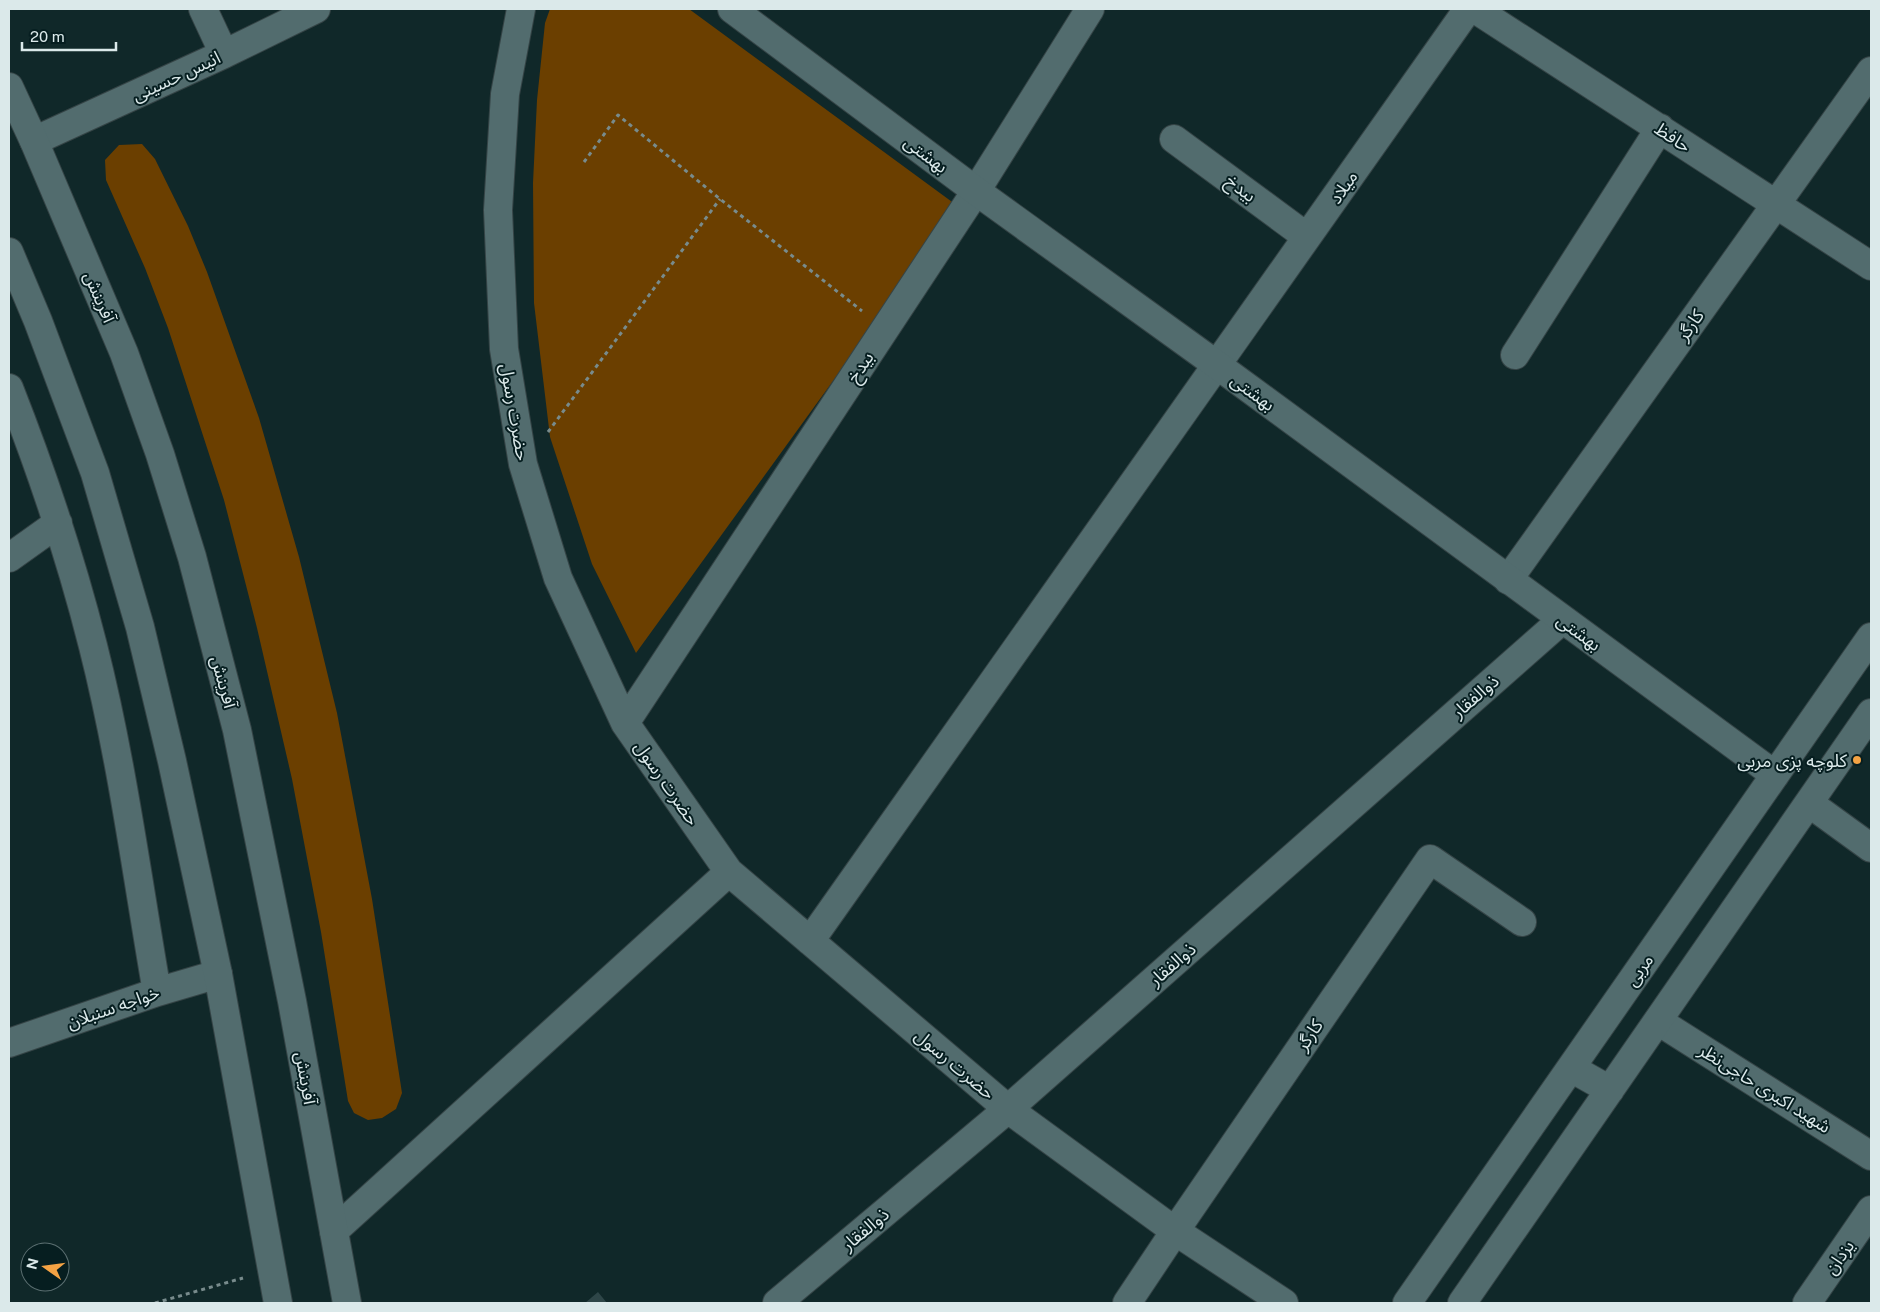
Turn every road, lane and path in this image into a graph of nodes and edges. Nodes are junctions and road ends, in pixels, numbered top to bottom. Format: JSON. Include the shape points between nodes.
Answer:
{"nodes":[{"id":1,"x":203,"y":9,"type":"edge"},
{"id":2,"x":316,"y":9,"type":"edge"},
{"id":3,"x":521,"y":9,"type":"edge"},
{"id":4,"x":732,"y":9,"type":"edge"},
{"id":5,"x":1090,"y":9,"type":"edge"},
{"id":6,"x":1468,"y":9,"type":"edge"},
{"id":7,"x":1475,"y":9,"type":"edge"},
{"id":8,"x":224,"y":54,"type":"junction"},
{"id":9,"x":1871,"y":71,"type":"edge"},
{"id":10,"x":9,"y":87,"type":"edge"},
{"id":11,"x":1660,"y":128,"type":"junction"},
{"id":12,"x":1174,"y":138,"type":"dead end"},
{"id":13,"x":34,"y":141,"type":"junction"},
{"id":14,"x":584,"y":162,"type":"dead end"},
{"id":15,"x":976,"y":191,"type":"junction"},
{"id":16,"x":720,"y":198,"type":"junction"},
{"id":17,"x":1776,"y":204,"type":"junction"},
{"id":18,"x":1307,"y":238,"type":"junction"},
{"id":19,"x":9,"y":252,"type":"edge"},
{"id":20,"x":1871,"y":266,"type":"edge"},
{"id":21,"x":885,"y":329,"type":"junction"},
{"id":22,"x":1515,"y":355,"type":"dead end"},
{"id":23,"x":1217,"y":365,"type":"junction"},
{"id":24,"x":9,"y":388,"type":"edge"},
{"id":25,"x":524,"y":464,"type":"junction"},
{"id":26,"x":58,"y":524,"type":"junction"},
{"id":27,"x":9,"y":558,"type":"edge"},
{"id":28,"x":1508,"y":580,"type":"junction"},
{"id":29,"x":1562,"y":620,"type":"junction"},
{"id":30,"x":1871,"y":637,"type":"edge"},
{"id":31,"x":1871,"y":714,"type":"edge"},
{"id":32,"x":625,"y":723,"type":"junction"},
{"id":33,"x":1775,"y":776,"type":"junction"},
{"id":34,"x":1809,"y":803,"type":"junction"},
{"id":35,"x":1871,"y":848,"type":"edge"},
{"id":36,"x":729,"y":872,"type":"junction"},
{"id":37,"x":1522,"y":922,"type":"dead end"},
{"id":38,"x":810,"y":941,"type":"junction"},
{"id":39,"x":218,"y":974,"type":"junction"},
{"id":40,"x":157,"y":992,"type":"junction"},
{"id":41,"x":1658,"y":1021,"type":"junction"},
{"id":42,"x":9,"y":1043,"type":"edge"},
{"id":43,"x":1571,"y":1068,"type":"junction"},
{"id":44,"x":1610,"y":1090,"type":"junction"},
{"id":45,"x":1008,"y":1109,"type":"junction"},
{"id":46,"x":1871,"y":1156,"type":"edge"},
{"id":47,"x":1871,"y":1210,"type":"edge"},
{"id":48,"x":334,"y":1231,"type":"junction"},
{"id":49,"x":1175,"y":1231,"type":"junction"},
{"id":50,"x":272,"y":1269,"type":"junction"},
{"id":51,"x":155,"y":1303,"type":"edge"},
{"id":52,"x":278,"y":1303,"type":"edge"},
{"id":53,"x":347,"y":1303,"type":"edge"},
{"id":54,"x":776,"y":1303,"type":"edge"},
{"id":55,"x":1128,"y":1303,"type":"edge"},
{"id":56,"x":1284,"y":1303,"type":"edge"},
{"id":57,"x":1407,"y":1303,"type":"edge"},
{"id":58,"x":1462,"y":1303,"type":"edge"},
{"id":59,"x":1807,"y":1303,"type":"edge"}],
"edges":[{"from":1,"to":8,"type":"street"},
{"from":2,"to":8,"type":"street","name":"انیس حسینی"},
{"from":3,"to":25,"type":"street","name":"حضرت رسول","via":[[505,94],[498,210],[504,349]]},
{"from":4,"to":15,"type":"street","name":"بهشتی"},
{"from":5,"to":15,"type":"street","name":"بیدخ"},
{"from":6,"to":18,"type":"street","name":"میلاد"},
{"from":7,"to":11,"type":"street","name":"حافظ"},
{"from":8,"to":13,"type":"street","name":"انیس حسینی"},
{"from":9,"to":17,"type":"street","name":"کارگر"},
{"from":10,"to":13,"type":"street","name":"آفرینش"},
{"from":11,"to":17,"type":"street","name":"حافظ"},
{"from":11,"to":22,"type":"street"},
{"from":12,"to":18,"type":"street","name":"بیدخ"},
{"from":13,"to":48,"type":"street","name":"آفرینش","via":[[124,353],[192,557],[237,730],[292,1000]]},
{"from":14,"to":16,"type":"path","via":[[618,115]]},
{"from":15,"to":21,"type":"street","name":"بیدخ"},
{"from":15,"to":23,"type":"street","name":"بهشتی"},
{"from":16,"to":21,"type":"path"},
{"from":16,"to":25,"type":"path"},
{"from":17,"to":20,"type":"street","name":"حافظ"},
{"from":17,"to":28,"type":"street","name":"کارگر"},
{"from":18,"to":23,"type":"street","name":"میلاد"},
{"from":19,"to":39,"type":"street","via":[[95,473],[134,609],[172,761]]},
{"from":21,"to":32,"type":"street","name":"بیدخ"},
{"from":23,"to":28,"type":"street","name":"بهشتی"},
{"from":23,"to":38,"type":"street","name":"میلاد"},
{"from":24,"to":26,"type":"street"},
{"from":25,"to":32,"type":"street","name":"حضرت رسول","via":[[558,578]]},
{"from":26,"to":27,"type":"street"},
{"from":26,"to":40,"type":"street","via":[[93,647],[116,754]]},
{"from":28,"to":29,"type":"street","name":"بهشتی"},
{"from":29,"to":33,"type":"street","name":"بهشتی"},
{"from":29,"to":45,"type":"street","name":"ذوالفقار"},
{"from":30,"to":33,"type":"street","name":"مربی"},
{"from":31,"to":34,"type":"street"},
{"from":32,"to":36,"type":"street","name":"حضرت رسول"},
{"from":33,"to":43,"type":"street","name":"مربی"},
{"from":34,"to":35,"type":"street"},
{"from":34,"to":41,"type":"street"},
{"from":36,"to":38,"type":"street","name":"حضرت رسول"},
{"from":36,"to":48,"type":"street"},
{"from":37,"to":49,"type":"street","name":"کارگر","via":[[1430,859]]},
{"from":38,"to":45,"type":"street","name":"حضرت رسول"},
{"from":39,"to":40,"type":"street","name":"خواجه سنبلان"},
{"from":39,"to":50,"type":"street"},
{"from":40,"to":42,"type":"street","name":"خواجه سنبلان"},
{"from":41,"to":44,"type":"street"},
{"from":41,"to":46,"type":"street","name":"شهید اکبری حاجی‌نظر"},
{"from":43,"to":44,"type":"street"},
{"from":43,"to":57,"type":"street","name":"مربی"},
{"from":44,"to":58,"type":"street"},
{"from":45,"to":49,"type":"street","name":"حضرت رسول"},
{"from":45,"to":54,"type":"street","name":"ذوالفقار"},
{"from":47,"to":59,"type":"street","name":"یزدان"},
{"from":48,"to":53,"type":"street","name":"آفرینش"},
{"from":49,"to":55,"type":"street","name":"کارگر"},
{"from":49,"to":56,"type":"street","name":"حضرت رسول"},
{"from":50,"to":51,"type":"path"},
{"from":50,"to":52,"type":"street"}]}
